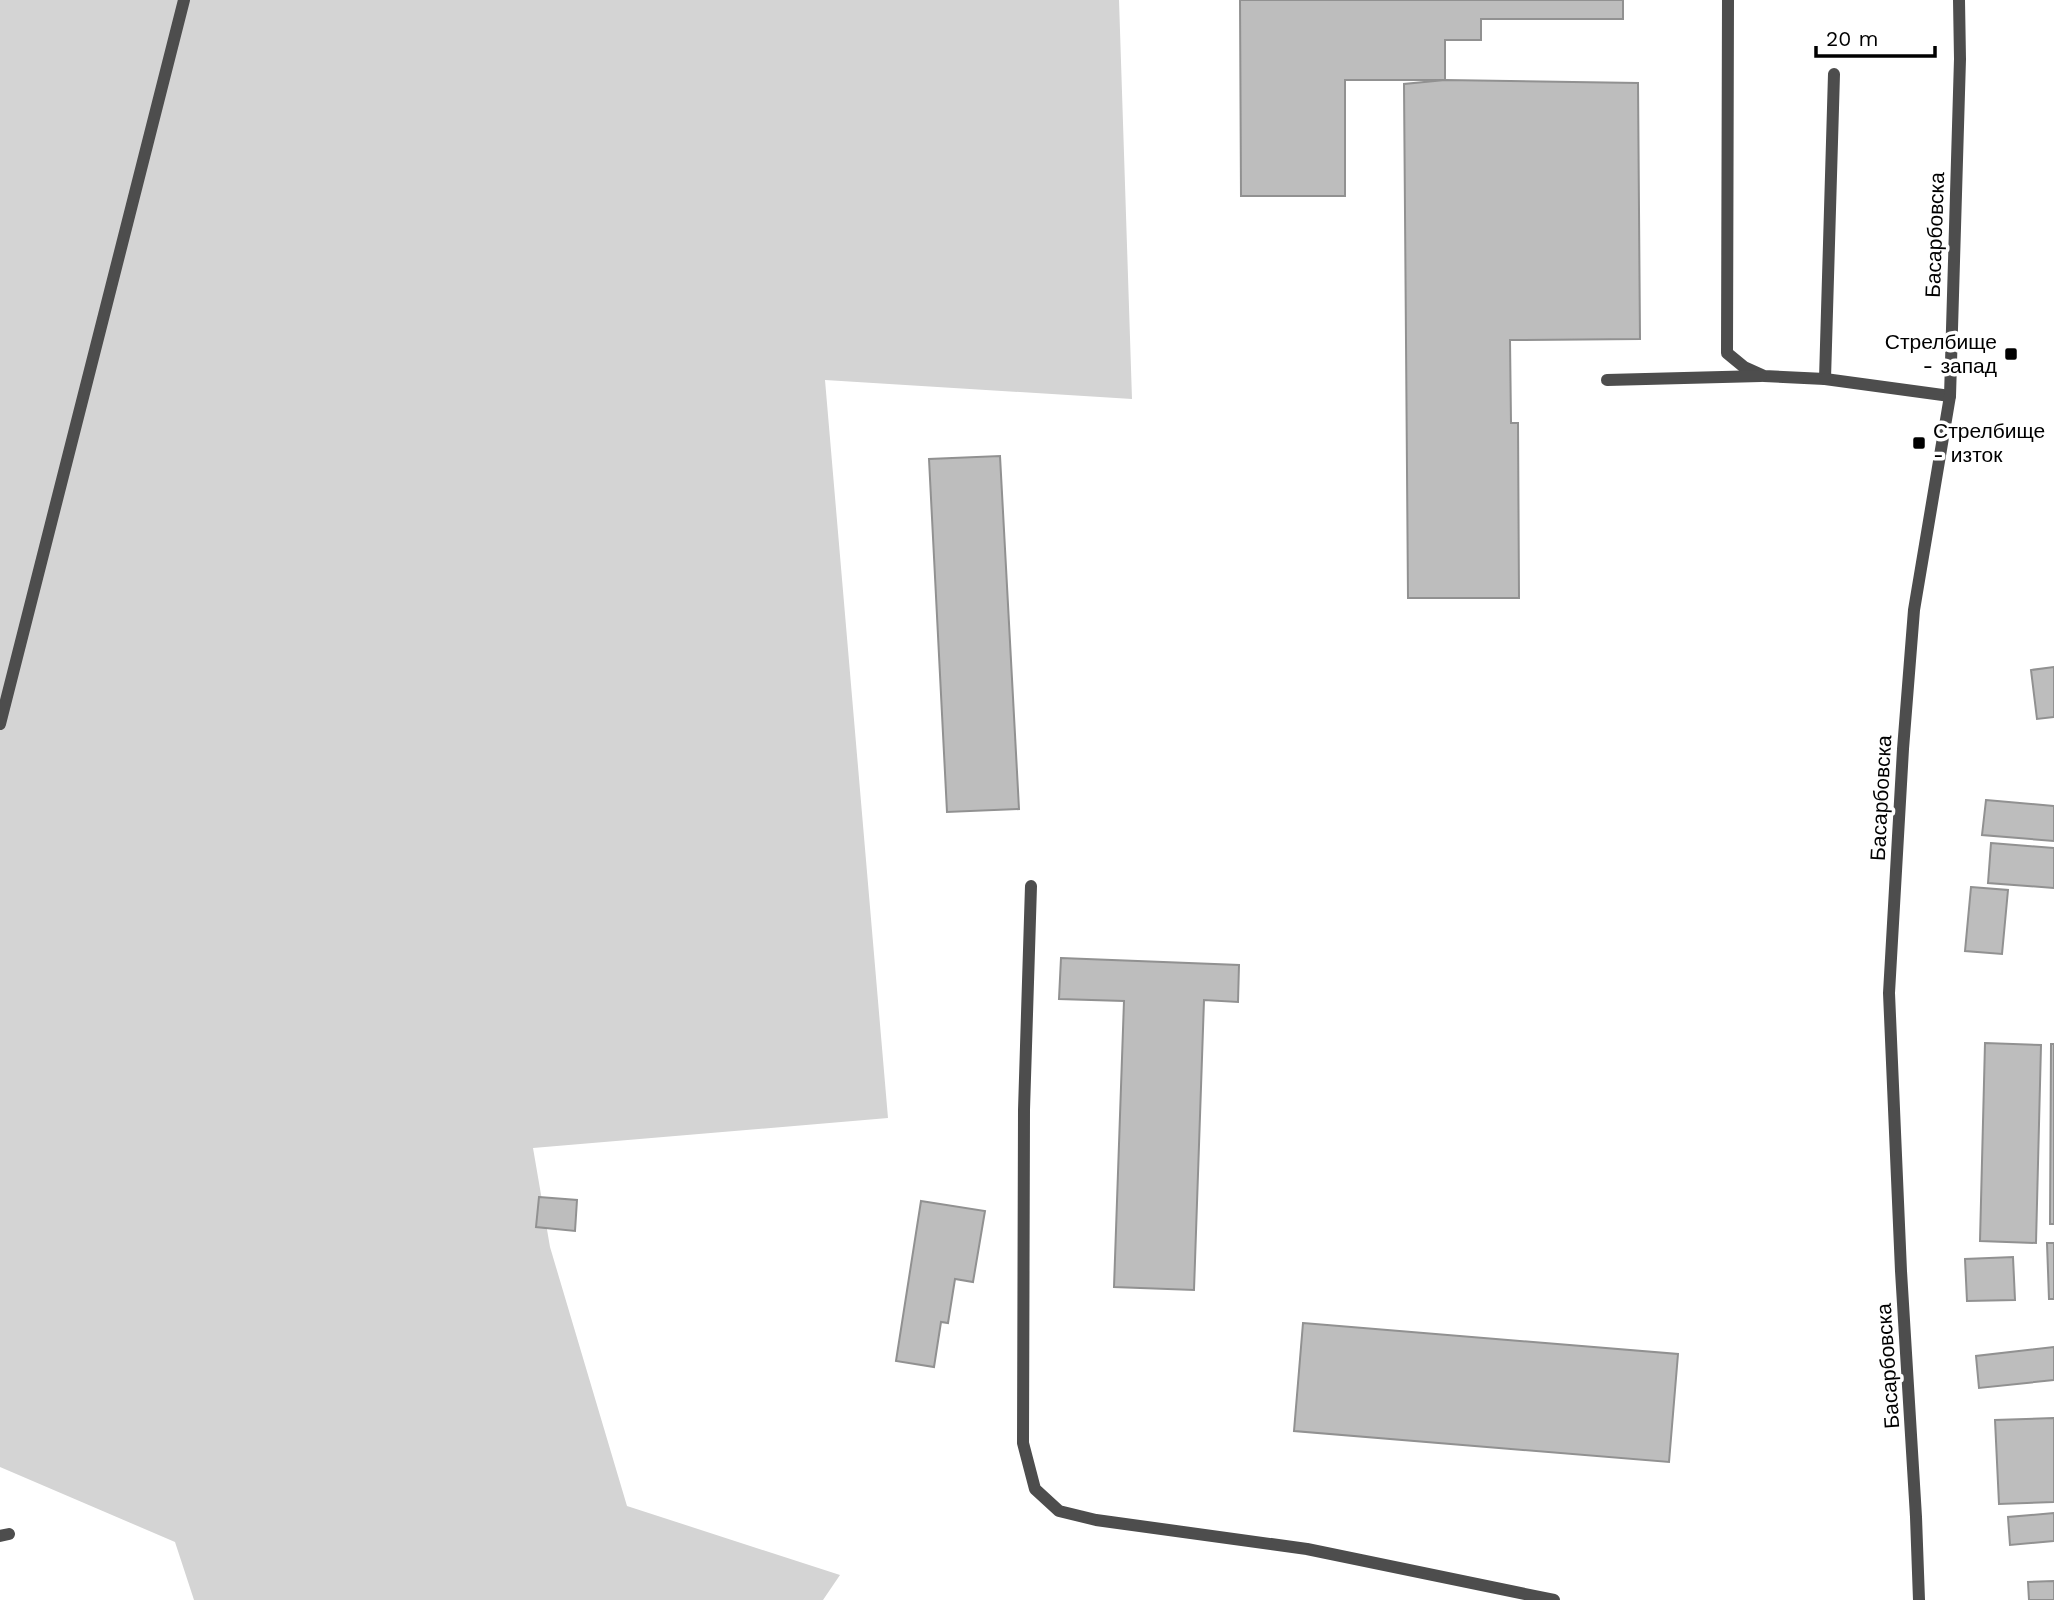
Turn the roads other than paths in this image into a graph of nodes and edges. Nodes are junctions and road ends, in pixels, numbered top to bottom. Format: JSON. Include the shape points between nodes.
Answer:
{"nodes":[{"id":1,"x":184,"y":0,"type":"edge"},
{"id":2,"x":1728,"y":0,"type":"edge"},
{"id":3,"x":1959,"y":0,"type":"edge"},
{"id":4,"x":1834,"y":74,"type":"dead end"},
{"id":5,"x":1764,"y":376,"type":"junction"},
{"id":6,"x":1825,"y":379,"type":"junction"},
{"id":7,"x":1607,"y":380,"type":"dead end"},
{"id":8,"x":1950,"y":396,"type":"junction"},
{"id":9,"x":0,"y":724,"type":"edge"},
{"id":10,"x":1031,"y":886,"type":"dead end"},
{"id":11,"x":1554,"y":1600,"type":"edge"},
{"id":12,"x":1919,"y":1600,"type":"edge"}],
"edges":[{"from":1,"to":9,"type":"street"},
{"from":2,"to":5,"type":"street","via":[[1727,353]]},
{"from":3,"to":8,"type":"street","name":"Басарбовска"},
{"from":4,"to":6,"type":"street"},
{"from":5,"to":6,"type":"street"},
{"from":5,"to":7,"type":"street"},
{"from":6,"to":8,"type":"street"},
{"from":8,"to":12,"type":"street","name":"Басарбовска","via":[[1914,610],[1889,993]]},
{"from":10,"to":11,"type":"street","via":[[1024,1111],[1023,1443],[1035,1489],[1059,1511],[1096,1520],[1307,1549]]}]}
